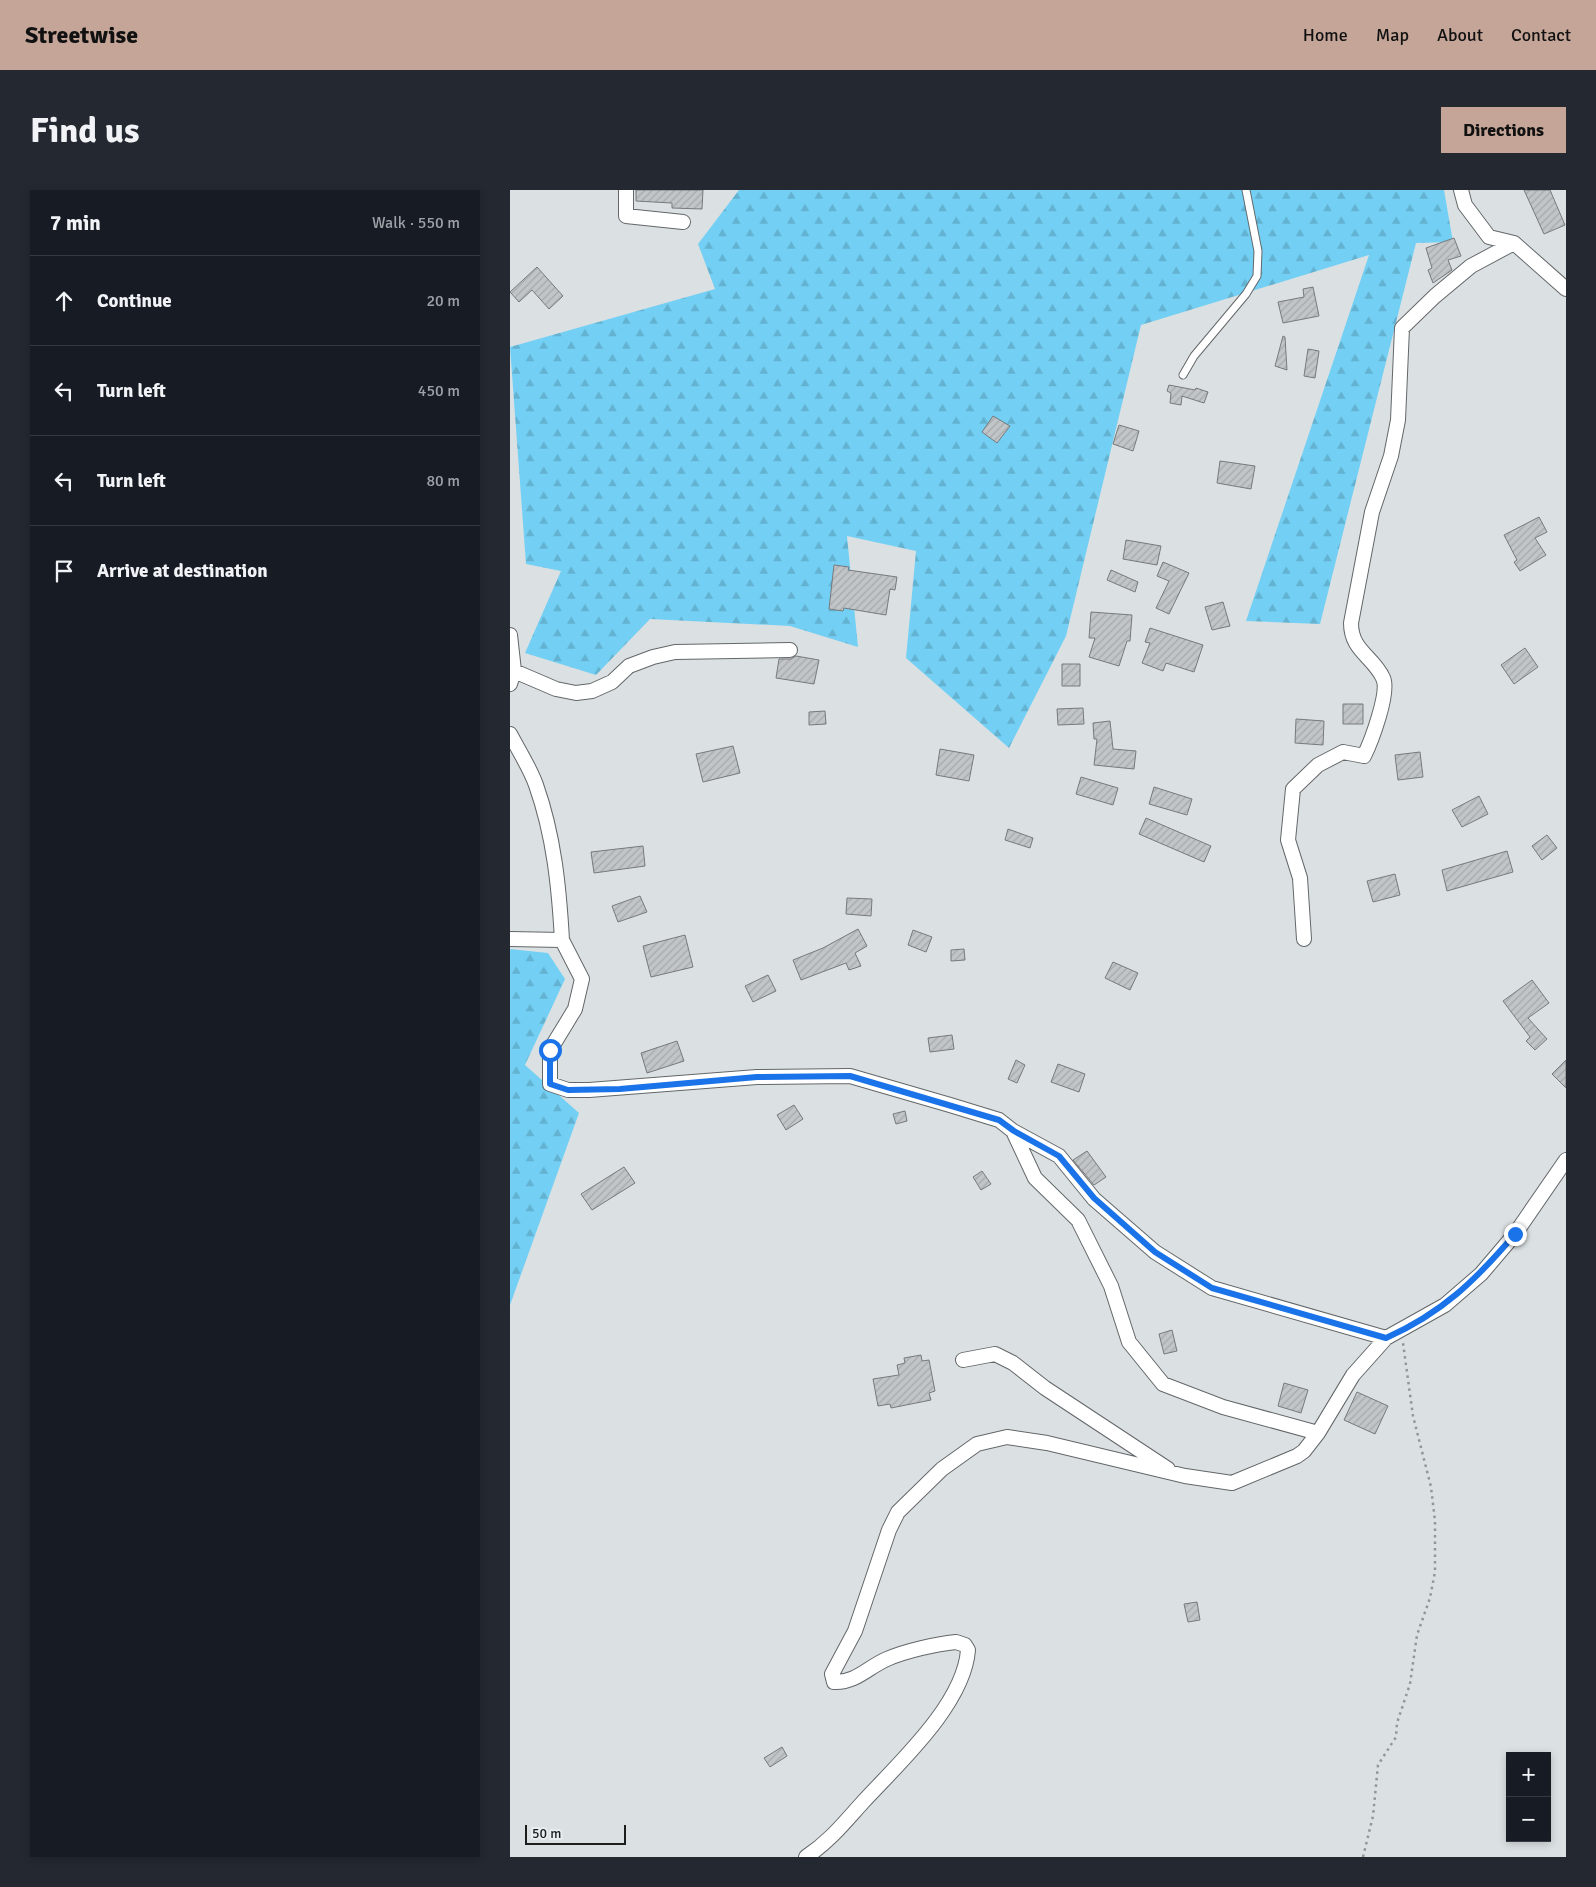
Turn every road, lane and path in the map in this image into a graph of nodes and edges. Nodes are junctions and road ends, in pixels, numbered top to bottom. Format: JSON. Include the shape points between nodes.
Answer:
{"nodes":[{"id":1,"x":626,"y":190,"type":"edge"},
{"id":2,"x":1246,"y":190,"type":"edge"},
{"id":3,"x":1461,"y":190,"type":"edge"},
{"id":4,"x":683,"y":222,"type":"dead end"},
{"id":5,"x":1514,"y":243,"type":"junction"},
{"id":6,"x":1566,"y":289,"type":"edge"},
{"id":7,"x":1184,"y":375,"type":"dead end"},
{"id":8,"x":510,"y":635,"type":"edge"},
{"id":9,"x":790,"y":650,"type":"dead end"},
{"id":10,"x":512,"y":677,"type":"edge"},
{"id":11,"x":510,"y":734,"type":"edge"},
{"id":12,"x":510,"y":939,"type":"edge"},
{"id":13,"x":1304,"y":939,"type":"dead end"},
{"id":14,"x":562,"y":940,"type":"junction"},
{"id":15,"x":1014,"y":1131,"type":"junction"},
{"id":16,"x":1566,"y":1160,"type":"edge"},
{"id":17,"x":1401,"y":1331,"type":"junction"},
{"id":18,"x":1386,"y":1338,"type":"junction"},
{"id":19,"x":963,"y":1360,"type":"dead end"},
{"id":20,"x":1318,"y":1432,"type":"junction"},
{"id":21,"x":1176,"y":1474,"type":"junction"},
{"id":22,"x":806,"y":1857,"type":"edge"},
{"id":23,"x":1363,"y":1857,"type":"edge"}],
"edges":[{"from":1,"to":4,"type":"street","via":[[626,216]]},
{"from":2,"to":7,"type":"lane","via":[[1258,252],[1257,276],[1194,356]]},
{"from":3,"to":5,"type":"street","via":[[1465,205],[1489,237]]},
{"from":5,"to":6,"type":"street"},
{"from":5,"to":13,"type":"street","via":[[1471,266],[1402,328],[1398,420],[1391,456],[1372,512],[1351,624],[1351,636],[1384,680],[1385,697],[1372,741],[1364,756],[1344,752],[1318,765],[1293,789],[1288,840],[1300,878]]},
{"from":8,"to":10,"type":"street"},
{"from":9,"to":10,"type":"street","via":[[675,652],[629,666],[612,682],[592,691],[576,693]]},
{"from":11,"to":14,"type":"street","via":[[536,784],[550,831]]},
{"from":12,"to":14,"type":"street"},
{"from":14,"to":15,"type":"street","via":[[582,979],[575,1009],[550,1050],[550,1084],[568,1090],[597,1090],[757,1077],[850,1076],[999,1120]]},
{"from":15,"to":18,"type":"street","via":[[1059,1156],[1094,1198],[1155,1252],[1212,1288]]},
{"from":15,"to":20,"type":"street","via":[[1035,1178],[1078,1220],[1111,1286],[1128,1342],[1163,1384],[1223,1407]]},
{"from":16,"to":17,"type":"street","via":[[1515,1234],[1481,1274],[1446,1305]]},
{"from":17,"to":18,"type":"street"},
{"from":17,"to":23,"type":"path","via":[[1413,1416],[1431,1487],[1435,1572],[1417,1635],[1410,1684],[1397,1723],[1396,1737],[1378,1765],[1374,1816]]},
{"from":18,"to":20,"type":"street","via":[[1353,1375]]},
{"from":19,"to":21,"type":"street","via":[[995,1354],[1013,1363],[1045,1388]]},
{"from":20,"to":21,"type":"street","via":[[1297,1456],[1232,1483]]},
{"from":21,"to":22,"type":"street","via":[[1047,1443],[1007,1437],[977,1444],[942,1469],[898,1512],[855,1631],[832,1674],[834,1682],[843,1683],[863,1675],[887,1659],[944,1643],[965,1645],[968,1657],[958,1685],[936,1721],[825,1845]]}]}
